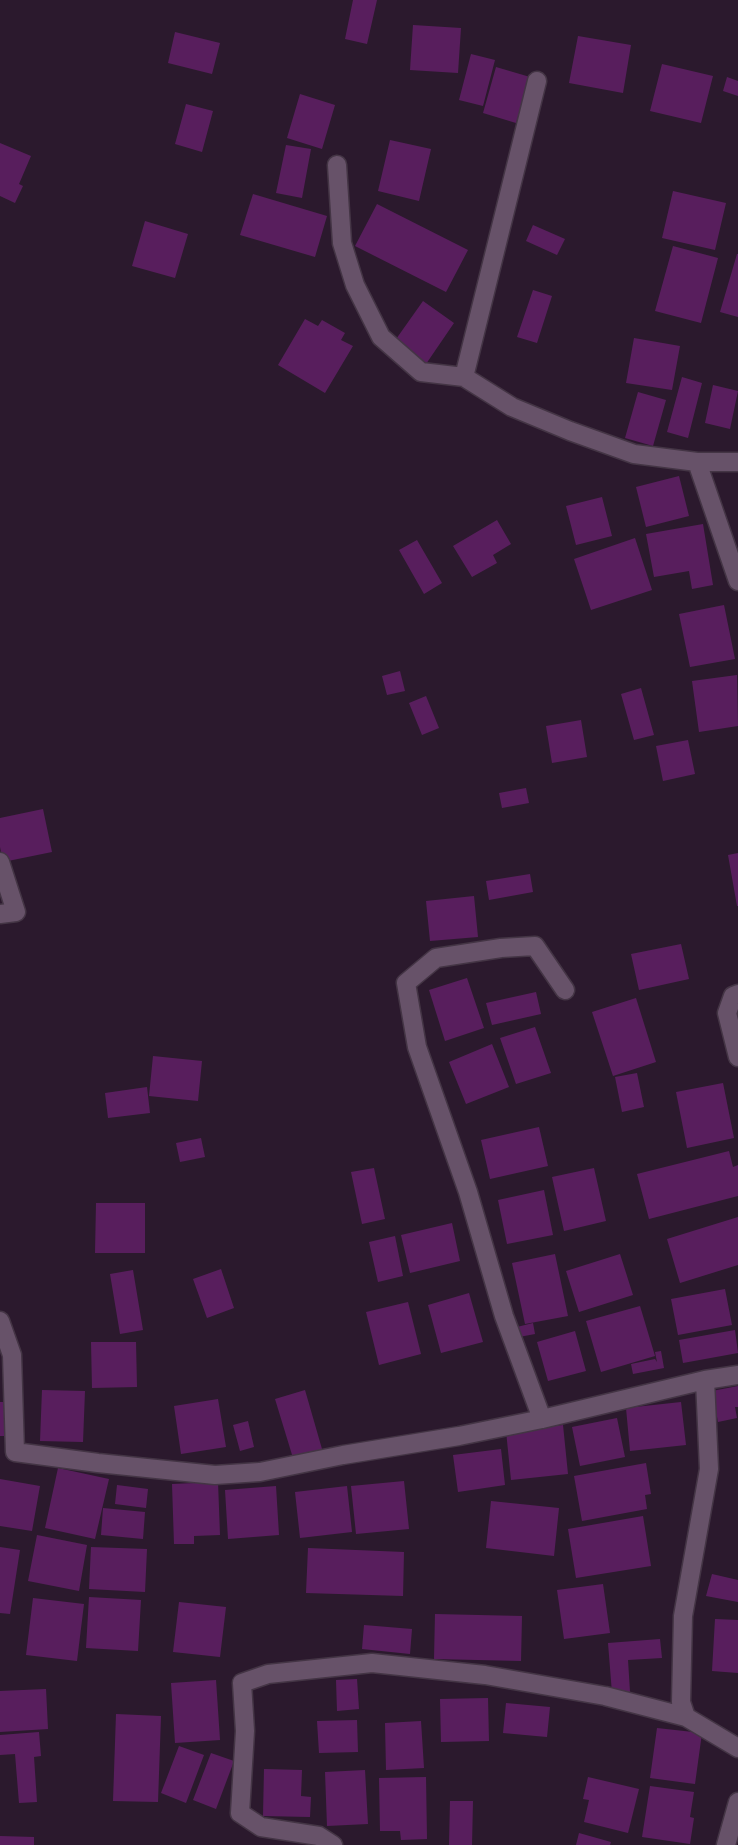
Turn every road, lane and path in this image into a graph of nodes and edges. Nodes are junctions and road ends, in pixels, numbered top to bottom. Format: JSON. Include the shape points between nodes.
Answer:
{"nodes":[{"id":1,"x":537,"y":82,"type":"dead end"},
{"id":2,"x":337,"y":165,"type":"dead end"},
{"id":3,"x":464,"y":377,"type":"junction"},
{"id":4,"x":697,"y":462,"type":"junction"},
{"id":5,"x":738,"y":462,"type":"edge"},
{"id":6,"x":738,"y":581,"type":"edge"},
{"id":7,"x":0,"y":862,"type":"edge"},
{"id":8,"x":0,"y":914,"type":"edge"},
{"id":9,"x":565,"y":990,"type":"dead end"},
{"id":10,"x":738,"y":994,"type":"edge"},
{"id":11,"x":738,"y":1057,"type":"edge"},
{"id":12,"x":0,"y":1321,"type":"edge"},
{"id":13,"x":738,"y":1375,"type":"edge"},
{"id":14,"x":705,"y":1380,"type":"junction"},
{"id":15,"x":542,"y":1419,"type":"junction"},
{"id":16,"x":8,"y":1452,"type":"edge"},
{"id":17,"x":686,"y":1717,"type":"junction"},
{"id":18,"x":738,"y":1748,"type":"edge"},
{"id":19,"x":738,"y":1802,"type":"edge"},
{"id":20,"x":333,"y":1845,"type":"edge"},
{"id":21,"x":726,"y":1845,"type":"edge"}],
"edges":[{"from":1,"to":3,"type":"street"},
{"from":2,"to":3,"type":"street","via":[[342,243],[355,285],[381,337],[421,372]]},
{"from":3,"to":4,"type":"street","via":[[512,407],[570,431],[634,454]]},
{"from":4,"to":5,"type":"street"},
{"from":4,"to":6,"type":"street"},
{"from":7,"to":8,"type":"street","via":[[16,912]]},
{"from":9,"to":15,"type":"street","via":[[535,946],[436,958],[406,983],[417,1047]]},
{"from":10,"to":11,"type":"street","via":[[727,1013]]},
{"from":12,"to":16,"type":"street","via":[[12,1355]]},
{"from":13,"to":14,"type":"street"},
{"from":14,"to":15,"type":"street"},
{"from":14,"to":17,"type":"street","via":[[709,1469],[683,1616],[681,1702]]},
{"from":15,"to":16,"type":"street","via":[[260,1472],[215,1475]]},
{"from":17,"to":18,"type":"street"},
{"from":17,"to":20,"type":"street","via":[[605,1696],[485,1675],[372,1663],[268,1674],[242,1683],[246,1731],[240,1813],[261,1827],[319,1836]]},
{"from":19,"to":21,"type":"street"}]}
